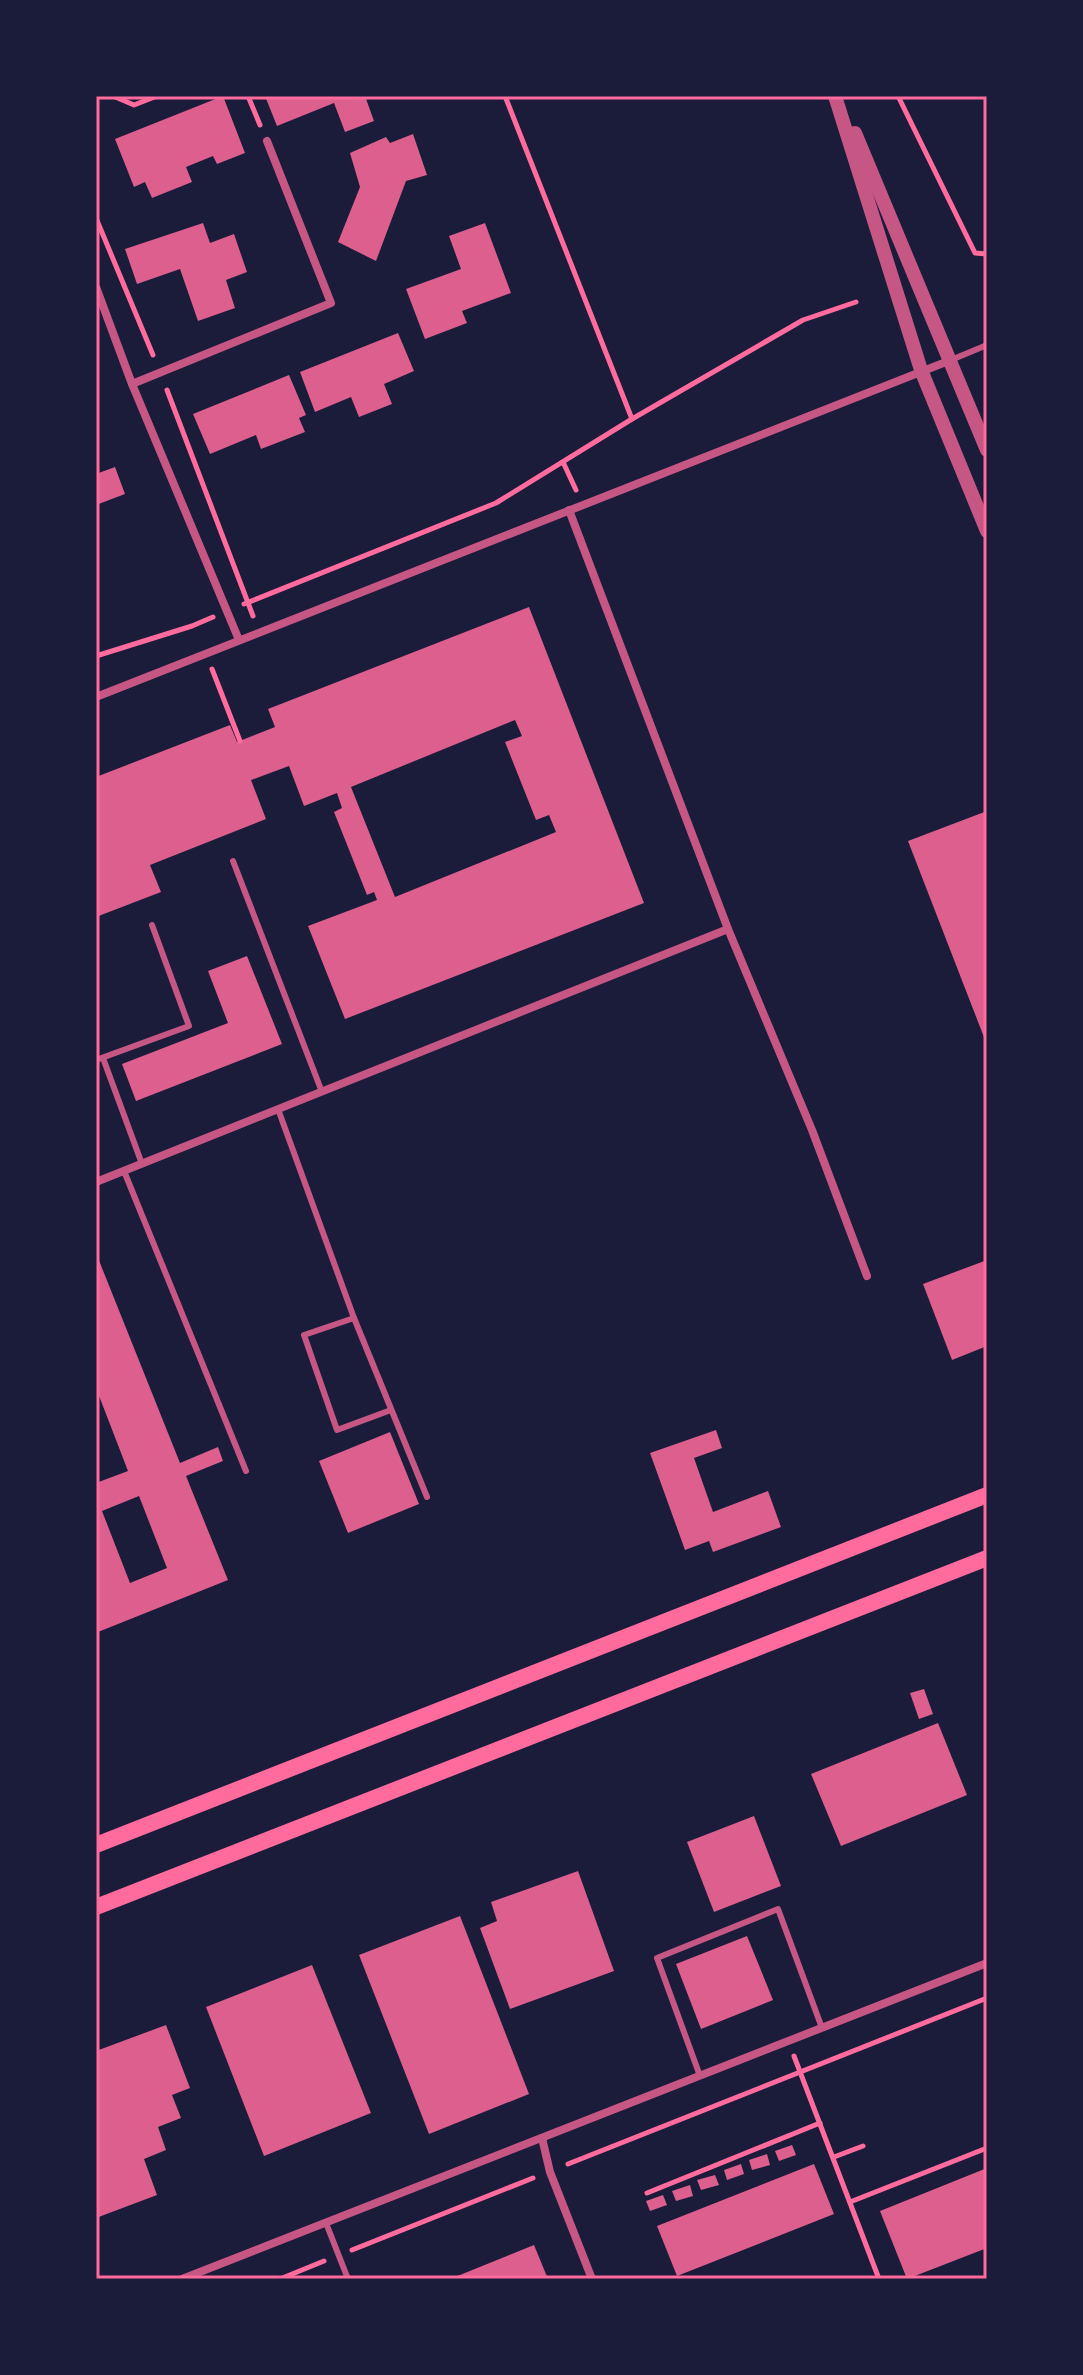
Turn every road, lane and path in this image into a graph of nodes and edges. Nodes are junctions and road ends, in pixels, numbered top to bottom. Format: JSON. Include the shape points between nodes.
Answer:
{"nodes":[{"id":1,"x":113,"y":96,"type":"edge"},
{"id":2,"x":157,"y":96,"type":"edge"},
{"id":3,"x":248,"y":96,"type":"edge"},
{"id":4,"x":505,"y":96,"type":"edge"},
{"id":5,"x":837,"y":96,"type":"edge"},
{"id":6,"x":898,"y":96,"type":"edge"},
{"id":7,"x":267,"y":141,"type":"joint"},
{"id":8,"x":96,"y":218,"type":"edge"},
{"id":9,"x":987,"y":254,"type":"edge"},
{"id":10,"x":97,"y":290,"type":"edge"},
{"id":11,"x":856,"y":302,"type":"dead end"},
{"id":12,"x":987,"y":345,"type":"edge"},
{"id":13,"x":951,"y":360,"type":"junction"},
{"id":14,"x":921,"y":370,"type":"junction"},
{"id":15,"x":160,"y":373,"type":"junction"},
{"id":16,"x":132,"y":384,"type":"junction"},
{"id":17,"x":632,"y":419,"type":"junction"},
{"id":18,"x":987,"y":450,"type":"edge"},
{"id":19,"x":563,"y":462,"type":"junction"},
{"id":20,"x":583,"y":505,"type":"junction"},
{"id":21,"x":569,"y":510,"type":"junction"},
{"id":22,"x":987,"y":531,"type":"edge"},
{"id":23,"x":248,"y":603,"type":"junction"},
{"id":24,"x":227,"y":612,"type":"junction"},
{"id":25,"x":259,"y":632,"type":"junction"},
{"id":26,"x":239,"y":640,"type":"junction"},
{"id":27,"x":205,"y":653,"type":"junction"},
{"id":28,"x":96,"y":656,"type":"edge"},
{"id":29,"x":96,"y":697,"type":"edge"},
{"id":30,"x":240,"y":741,"type":"dead end"},
{"id":31,"x":233,"y":861,"type":"dead end"},
{"id":32,"x":152,"y":925,"type":"dead end"},
{"id":33,"x":728,"y":929,"type":"junction"},
{"id":34,"x":99,"y":1059,"type":"edge"},
{"id":35,"x":322,"y":1092,"type":"junction"},
{"id":36,"x":278,"y":1109,"type":"junction"},
{"id":37,"x":142,"y":1164,"type":"junction"},
{"id":38,"x":124,"y":1171,"type":"junction"},
{"id":39,"x":96,"y":1182,"type":"edge"},
{"id":40,"x":867,"y":1276,"type":"dead end"},
{"id":41,"x":354,"y":1318,"type":"junction"},
{"id":42,"x":391,"y":1410,"type":"junction"},
{"id":43,"x":246,"y":1471,"type":"dead end"},
{"id":44,"x":987,"y":1495,"type":"edge"},
{"id":45,"x":427,"y":1497,"type":"dead end"},
{"id":46,"x":987,"y":1558,"type":"edge"},
{"id":47,"x":96,"y":1845,"type":"edge"},
{"id":48,"x":96,"y":1907,"type":"edge"},
{"id":49,"x":987,"y":1963,"type":"edge"},
{"id":50,"x":987,"y":1998,"type":"edge"},
{"id":51,"x":822,"y":2028,"type":"junction"},
{"id":52,"x":788,"y":2041,"type":"junction"},
{"id":53,"x":802,"y":2072,"type":"junction"},
{"id":54,"x":700,"y":2076,"type":"junction"},
{"id":55,"x":820,"y":2123,"type":"junction"},
{"id":56,"x":542,"y":2138,"type":"junction"},
{"id":57,"x":863,"y":2146,"type":"dead end"},
{"id":58,"x":987,"y":2148,"type":"edge"},
{"id":59,"x":834,"y":2157,"type":"junction"},
{"id":60,"x":550,"y":2172,"type":"junction"},
{"id":61,"x":647,"y":2193,"type":"dead end"},
{"id":62,"x":850,"y":2202,"type":"junction"},
{"id":63,"x":326,"y":2223,"type":"junction"},
{"id":64,"x":339,"y":2256,"type":"junction"},
{"id":65,"x":182,"y":2279,"type":"edge"},
{"id":66,"x":280,"y":2279,"type":"edge"},
{"id":67,"x":348,"y":2279,"type":"edge"},
{"id":68,"x":592,"y":2279,"type":"edge"},
{"id":69,"x":879,"y":2279,"type":"edge"}],
"edges":[{"from":1,"to":2,"type":"path","via":[[134,105]]},
{"from":3,"to":7,"type":"path"},
{"from":4,"to":17,"type":"path"},
{"from":5,"to":13,"type":"street"},
{"from":5,"to":14,"type":"street"},
{"from":6,"to":9,"type":"path","via":[[975,253]]},
{"from":7,"to":15,"type":"street","via":[[331,303]]},
{"from":8,"to":15,"type":"path"},
{"from":10,"to":16,"type":"street"},
{"from":11,"to":17,"type":"path","via":[[803,320]]},
{"from":12,"to":13,"type":"lane"},
{"from":13,"to":14,"type":"street"},
{"from":13,"to":18,"type":"street"},
{"from":14,"to":20,"type":"street"},
{"from":14,"to":22,"type":"street"},
{"from":15,"to":16,"type":"street"},
{"from":15,"to":23,"type":"path"},
{"from":16,"to":24,"type":"street"},
{"from":17,"to":19,"type":"path"},
{"from":19,"to":20,"type":"path"},
{"from":19,"to":23,"type":"path","via":[[496,503]]},
{"from":20,"to":21,"type":"street"},
{"from":21,"to":25,"type":"street"},
{"from":21,"to":33,"type":"street"},
{"from":23,"to":24,"type":"path"},
{"from":23,"to":25,"type":"path"},
{"from":24,"to":26,"type":"street"},
{"from":24,"to":28,"type":"path"},
{"from":25,"to":26,"type":"street"},
{"from":26,"to":27,"type":"street"},
{"from":27,"to":29,"type":"street"},
{"from":27,"to":30,"type":"path"},
{"from":31,"to":35,"type":"lane"},
{"from":32,"to":34,"type":"lane","via":[[189,1026]]},
{"from":33,"to":35,"type":"street"},
{"from":33,"to":40,"type":"street"},
{"from":34,"to":37,"type":"lane"},
{"from":35,"to":36,"type":"street"},
{"from":36,"to":37,"type":"street"},
{"from":36,"to":41,"type":"lane"},
{"from":37,"to":38,"type":"street"},
{"from":38,"to":39,"type":"street"},
{"from":38,"to":43,"type":"lane"},
{"from":41,"to":42,"type":"lane"},
{"from":41,"to":42,"type":"lane","via":[[304,1335],[337,1430]]},
{"from":42,"to":45,"type":"lane"},
{"from":44,"to":47,"type":"main road"},
{"from":46,"to":48,"type":"main road"},
{"from":49,"to":51,"type":"street"},
{"from":50,"to":53,"type":"path"},
{"from":51,"to":52,"type":"street"},
{"from":51,"to":54,"type":"lane","via":[[778,1909],[657,1958]]},
{"from":52,"to":53,"type":"path"},
{"from":52,"to":54,"type":"street"},
{"from":53,"to":55,"type":"path"},
{"from":53,"to":60,"type":"path"},
{"from":54,"to":56,"type":"street"},
{"from":55,"to":59,"type":"path"},
{"from":55,"to":61,"type":"path"},
{"from":56,"to":60,"type":"street"},
{"from":56,"to":63,"type":"street"},
{"from":57,"to":59,"type":"path"},
{"from":58,"to":62,"type":"path"},
{"from":59,"to":62,"type":"path"},
{"from":60,"to":64,"type":"path"},
{"from":60,"to":68,"type":"street"},
{"from":62,"to":69,"type":"path"},
{"from":63,"to":64,"type":"lane"},
{"from":63,"to":65,"type":"street"},
{"from":64,"to":66,"type":"path"},
{"from":64,"to":67,"type":"lane"}]}
